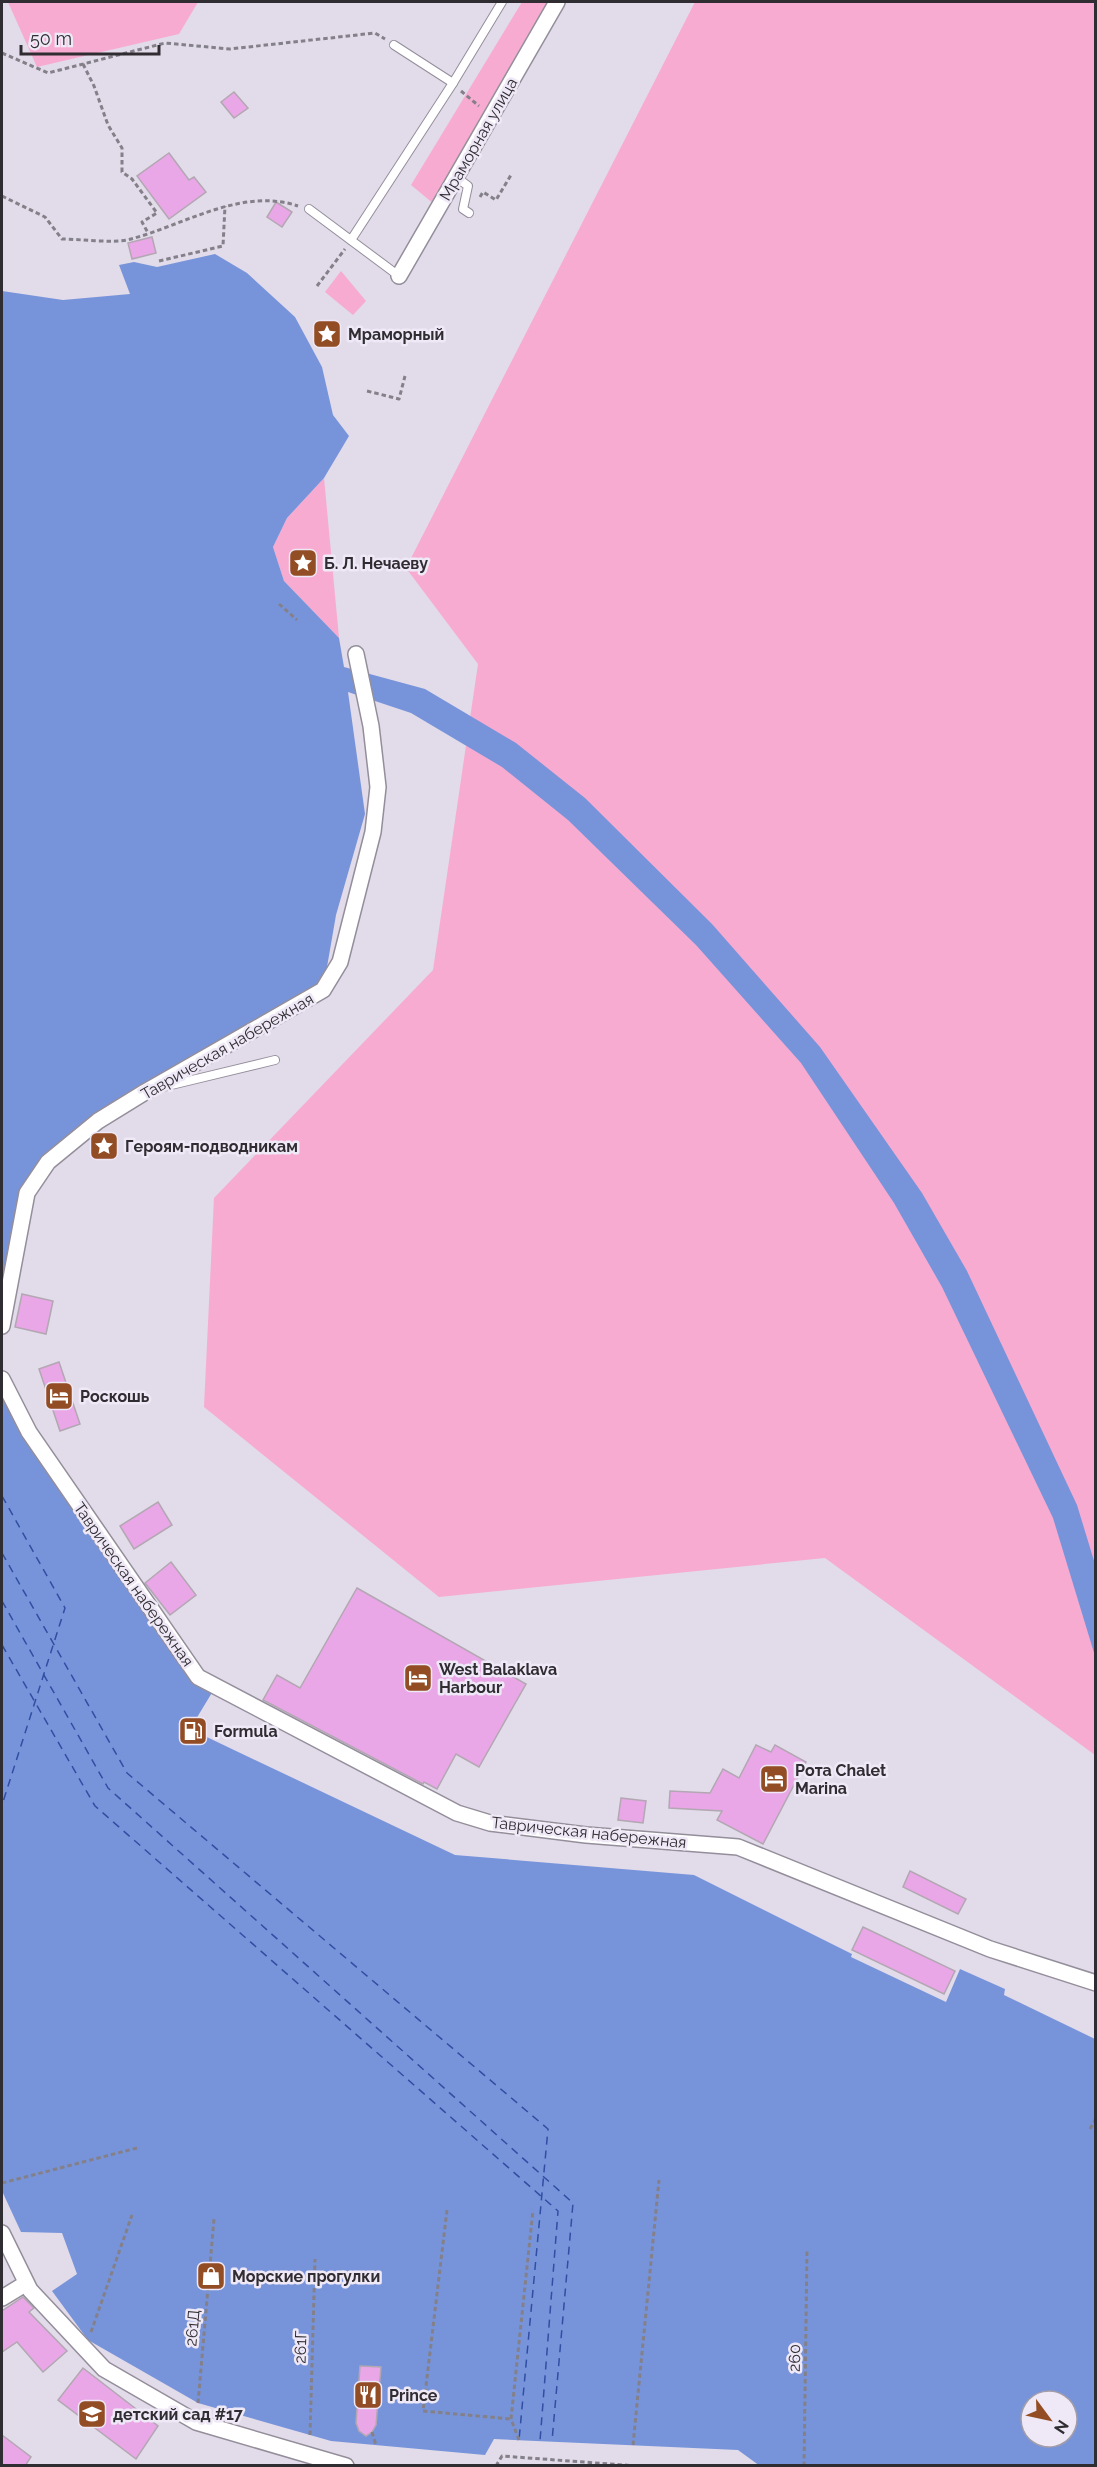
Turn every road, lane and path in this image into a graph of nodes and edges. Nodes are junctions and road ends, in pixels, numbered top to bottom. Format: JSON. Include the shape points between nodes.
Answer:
{"nodes":[{"id":1,"x":502,"y":2,"type":"edge"},
{"id":2,"x":557,"y":2,"type":"edge"},
{"id":3,"x":394,"y":45,"type":"joint"},
{"id":4,"x":2,"y":53,"type":"edge"},
{"id":5,"x":83,"y":64,"type":"junction"},
{"id":6,"x":453,"y":83,"type":"junction"},
{"id":7,"x":491,"y":117,"type":"junction"},
{"id":8,"x":511,"y":176,"type":"dead end"},
{"id":9,"x":456,"y":177,"type":"junction"},
{"id":10,"x":2,"y":196,"type":"edge"},
{"id":11,"x":225,"y":206,"type":"junction"},
{"id":12,"x":309,"y":209,"type":"joint"},
{"id":13,"x":469,"y":213,"type":"joint"},
{"id":14,"x":148,"y":233,"type":"junction"},
{"id":15,"x":351,"y":240,"type":"junction"},
{"id":16,"x":159,"y":261,"type":"dead end"},
{"id":17,"x":399,"y":276,"type":"joint"},
{"id":18,"x":318,"y":286,"type":"dead end"},
{"id":19,"x":405,"y":376,"type":"dead end"},
{"id":20,"x":367,"y":391,"type":"dead end"},
{"id":21,"x":279,"y":604,"type":"dead end"},
{"id":22,"x":297,"y":620,"type":"dead end"},
{"id":23,"x":356,"y":654,"type":"dead end"},
{"id":24,"x":275,"y":1060,"type":"dead end"},
{"id":25,"x":145,"y":1092,"type":"junction"},
{"id":26,"x":2,"y":1326,"type":"edge"},
{"id":27,"x":2,"y":1379,"type":"edge"},
{"id":28,"x":1095,"y":1983,"type":"edge"},
{"id":29,"x":1095,"y":2118,"type":"edge"},
{"id":30,"x":1090,"y":2129,"type":"dead end"},
{"id":31,"x":137,"y":2148,"type":"dead end"},
{"id":32,"x":658,"y":2180,"type":"dead end"},
{"id":33,"x":2,"y":2183,"type":"edge"},
{"id":34,"x":447,"y":2210,"type":"dead end"},
{"id":35,"x":533,"y":2210,"type":"dead end"},
{"id":36,"x":132,"y":2215,"type":"dead end"},
{"id":37,"x":214,"y":2219,"type":"dead end"},
{"id":38,"x":2,"y":2233,"type":"edge"},
{"id":39,"x":807,"y":2250,"type":"dead end"},
{"id":40,"x":315,"y":2259,"type":"dead end"},
{"id":41,"x":25,"y":2284,"type":"junction"},
{"id":42,"x":2,"y":2298,"type":"edge"},
{"id":43,"x":88,"y":2340,"type":"dead end"},
{"id":44,"x":198,"y":2403,"type":"dead end"},
{"id":45,"x":511,"y":2419,"type":"junction"},
{"id":46,"x":372,"y":2432,"type":"dead end"},
{"id":47,"x":310,"y":2435,"type":"dead end"},
{"id":48,"x":519,"y":2440,"type":"dead end"},
{"id":49,"x":376,"y":2445,"type":"dead end"},
{"id":50,"x":633,"y":2445,"type":"dead end"},
{"id":51,"x":346,"y":2466,"type":"edge"},
{"id":52,"x":496,"y":2466,"type":"edge"},
{"id":53,"x":637,"y":2466,"type":"edge"},
{"id":54,"x":804,"y":2466,"type":"edge"}],
"edges":[{"from":1,"to":6,"type":"lane"},
{"from":2,"to":7,"type":"street","name":"Мраморная улица"},
{"from":3,"to":5,"type":"path","via":[[375,33],[230,49],[165,43]]},
{"from":3,"to":6,"type":"lane"},
{"from":4,"to":5,"type":"path","via":[[48,73]]},
{"from":5,"to":14,"type":"path","via":[[108,125],[122,148],[122,172],[132,179],[157,213],[142,222]]},
{"from":6,"to":7,"type":"path"},
{"from":6,"to":15,"type":"lane"},
{"from":7,"to":9,"type":"street","name":"Мраморная улица"},
{"from":8,"to":13,"type":"path","via":[[496,200],[483,192]]},
{"from":9,"to":13,"type":"lane","via":[[468,186],[463,209]]},
{"from":9,"to":17,"type":"street","name":"Мраморная улица"},
{"from":10,"to":14,"type":"path","via":[[45,217],[62,239],[128,240]]},
{"from":11,"to":12,"type":"path","via":[[280,200]]},
{"from":11,"to":14,"type":"path"},
{"from":11,"to":16,"type":"path","via":[[224,246]]},
{"from":12,"to":15,"type":"lane"},
{"from":15,"to":17,"type":"lane"},
{"from":15,"to":18,"type":"path"},
{"from":19,"to":20,"type":"path","via":[[399,399]]},
{"from":21,"to":22,"type":"path"},
{"from":23,"to":25,"type":"street","name":"Таврическая набережная","via":[[378,787],[373,832],[340,962],[324,990]]},
{"from":24,"to":25,"type":"lane"},
{"from":25,"to":26,"type":"street","name":"Таврическая набережная","via":[[98,1121],[48,1162],[27,1193]]},
{"from":27,"to":28,"type":"street","name":"Таврическая набережная","via":[[29,1432],[198,1677],[457,1813],[490,1823],[586,1835],[738,1847],[990,1949]]},
{"from":29,"to":30,"type":"path"},
{"from":31,"to":33,"type":"path"},
{"from":32,"to":50,"type":"path"},
{"from":34,"to":45,"type":"path","via":[[423,2411]]},
{"from":35,"to":45,"type":"path"},
{"from":36,"to":43,"type":"path"},
{"from":37,"to":44,"type":"path","name":"261Д"},
{"from":38,"to":41,"type":"street"},
{"from":39,"to":54,"type":"path","name":"260"},
{"from":40,"to":47,"type":"path","name":"261Г"},
{"from":41,"to":42,"type":"street"},
{"from":41,"to":51,"type":"street","via":[[104,2369],[196,2422]]},
{"from":45,"to":48,"type":"path"},
{"from":46,"to":49,"type":"path"},
{"from":52,"to":53,"type":"path","via":[[502,2456]]}]}
